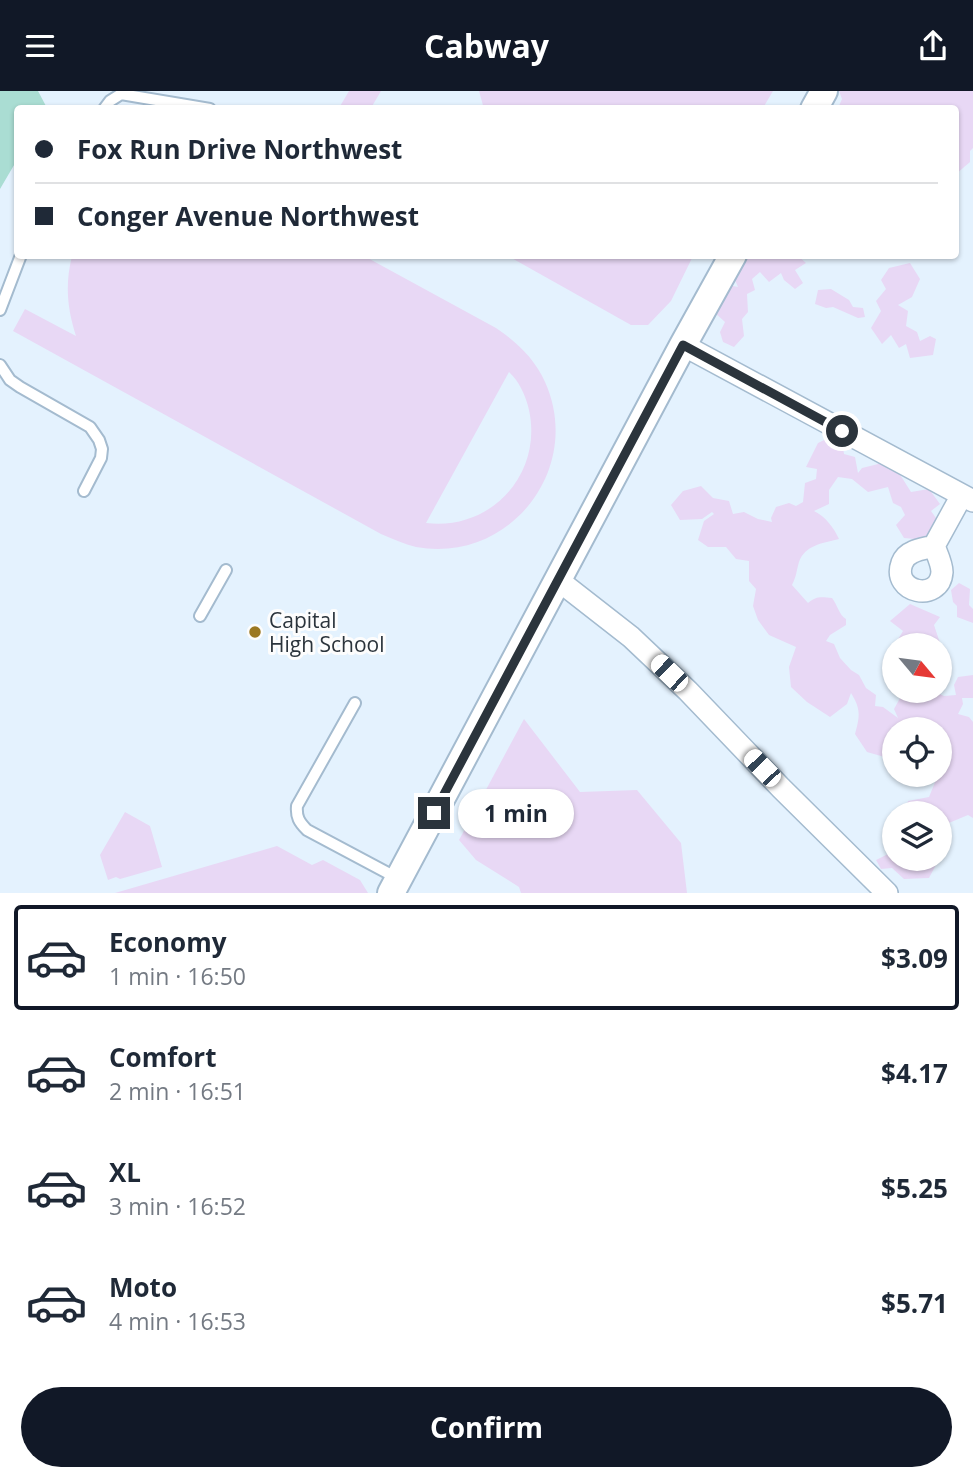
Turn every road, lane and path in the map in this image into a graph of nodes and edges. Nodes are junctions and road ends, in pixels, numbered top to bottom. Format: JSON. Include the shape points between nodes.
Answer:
{"nodes":[{"id":1,"x":121,"y":92,"type":"edge"},
{"id":2,"x":107,"y":105,"type":"edge"},
{"id":3,"x":189,"y":105,"type":"edge"},
{"id":4,"x":19,"y":259,"type":"edge"},
{"id":5,"x":731,"y":259,"type":"edge"},
{"id":6,"x":0,"y":310,"type":"edge"},
{"id":7,"x":683,"y":345,"type":"junction"},
{"id":8,"x":0,"y":365,"type":"edge"},
{"id":9,"x":84,"y":491,"type":"dead end"},
{"id":10,"x":967,"y":498,"type":"edge"},
{"id":11,"x":934,"y":546,"type":"dead end"},
{"id":12,"x":226,"y":570,"type":"dead end"},
{"id":13,"x":558,"y":580,"type":"junction"},
{"id":14,"x":200,"y":616,"type":"dead end"},
{"id":15,"x":355,"y":703,"type":"dead end"},
{"id":16,"x":395,"y":886,"type":"edge"},
{"id":17,"x":887,"y":893,"type":"edge"}],
"edges":[{"from":1,"to":2,"type":"lane"},
{"from":1,"to":3,"type":"lane"},
{"from":4,"to":6,"type":"lane"},
{"from":5,"to":7,"type":"street"},
{"from":7,"to":10,"type":"street"},
{"from":7,"to":13,"type":"street"},
{"from":8,"to":9,"type":"lane","via":[[10,380],[89,427],[99,440],[101,458]]},
{"from":10,"to":11,"type":"street"},
{"from":12,"to":14,"type":"lane"},
{"from":13,"to":16,"type":"street"},
{"from":13,"to":17,"type":"street","via":[[631,637],[688,691]]},
{"from":15,"to":16,"type":"lane","via":[[296,815],[307,830]]}]}
